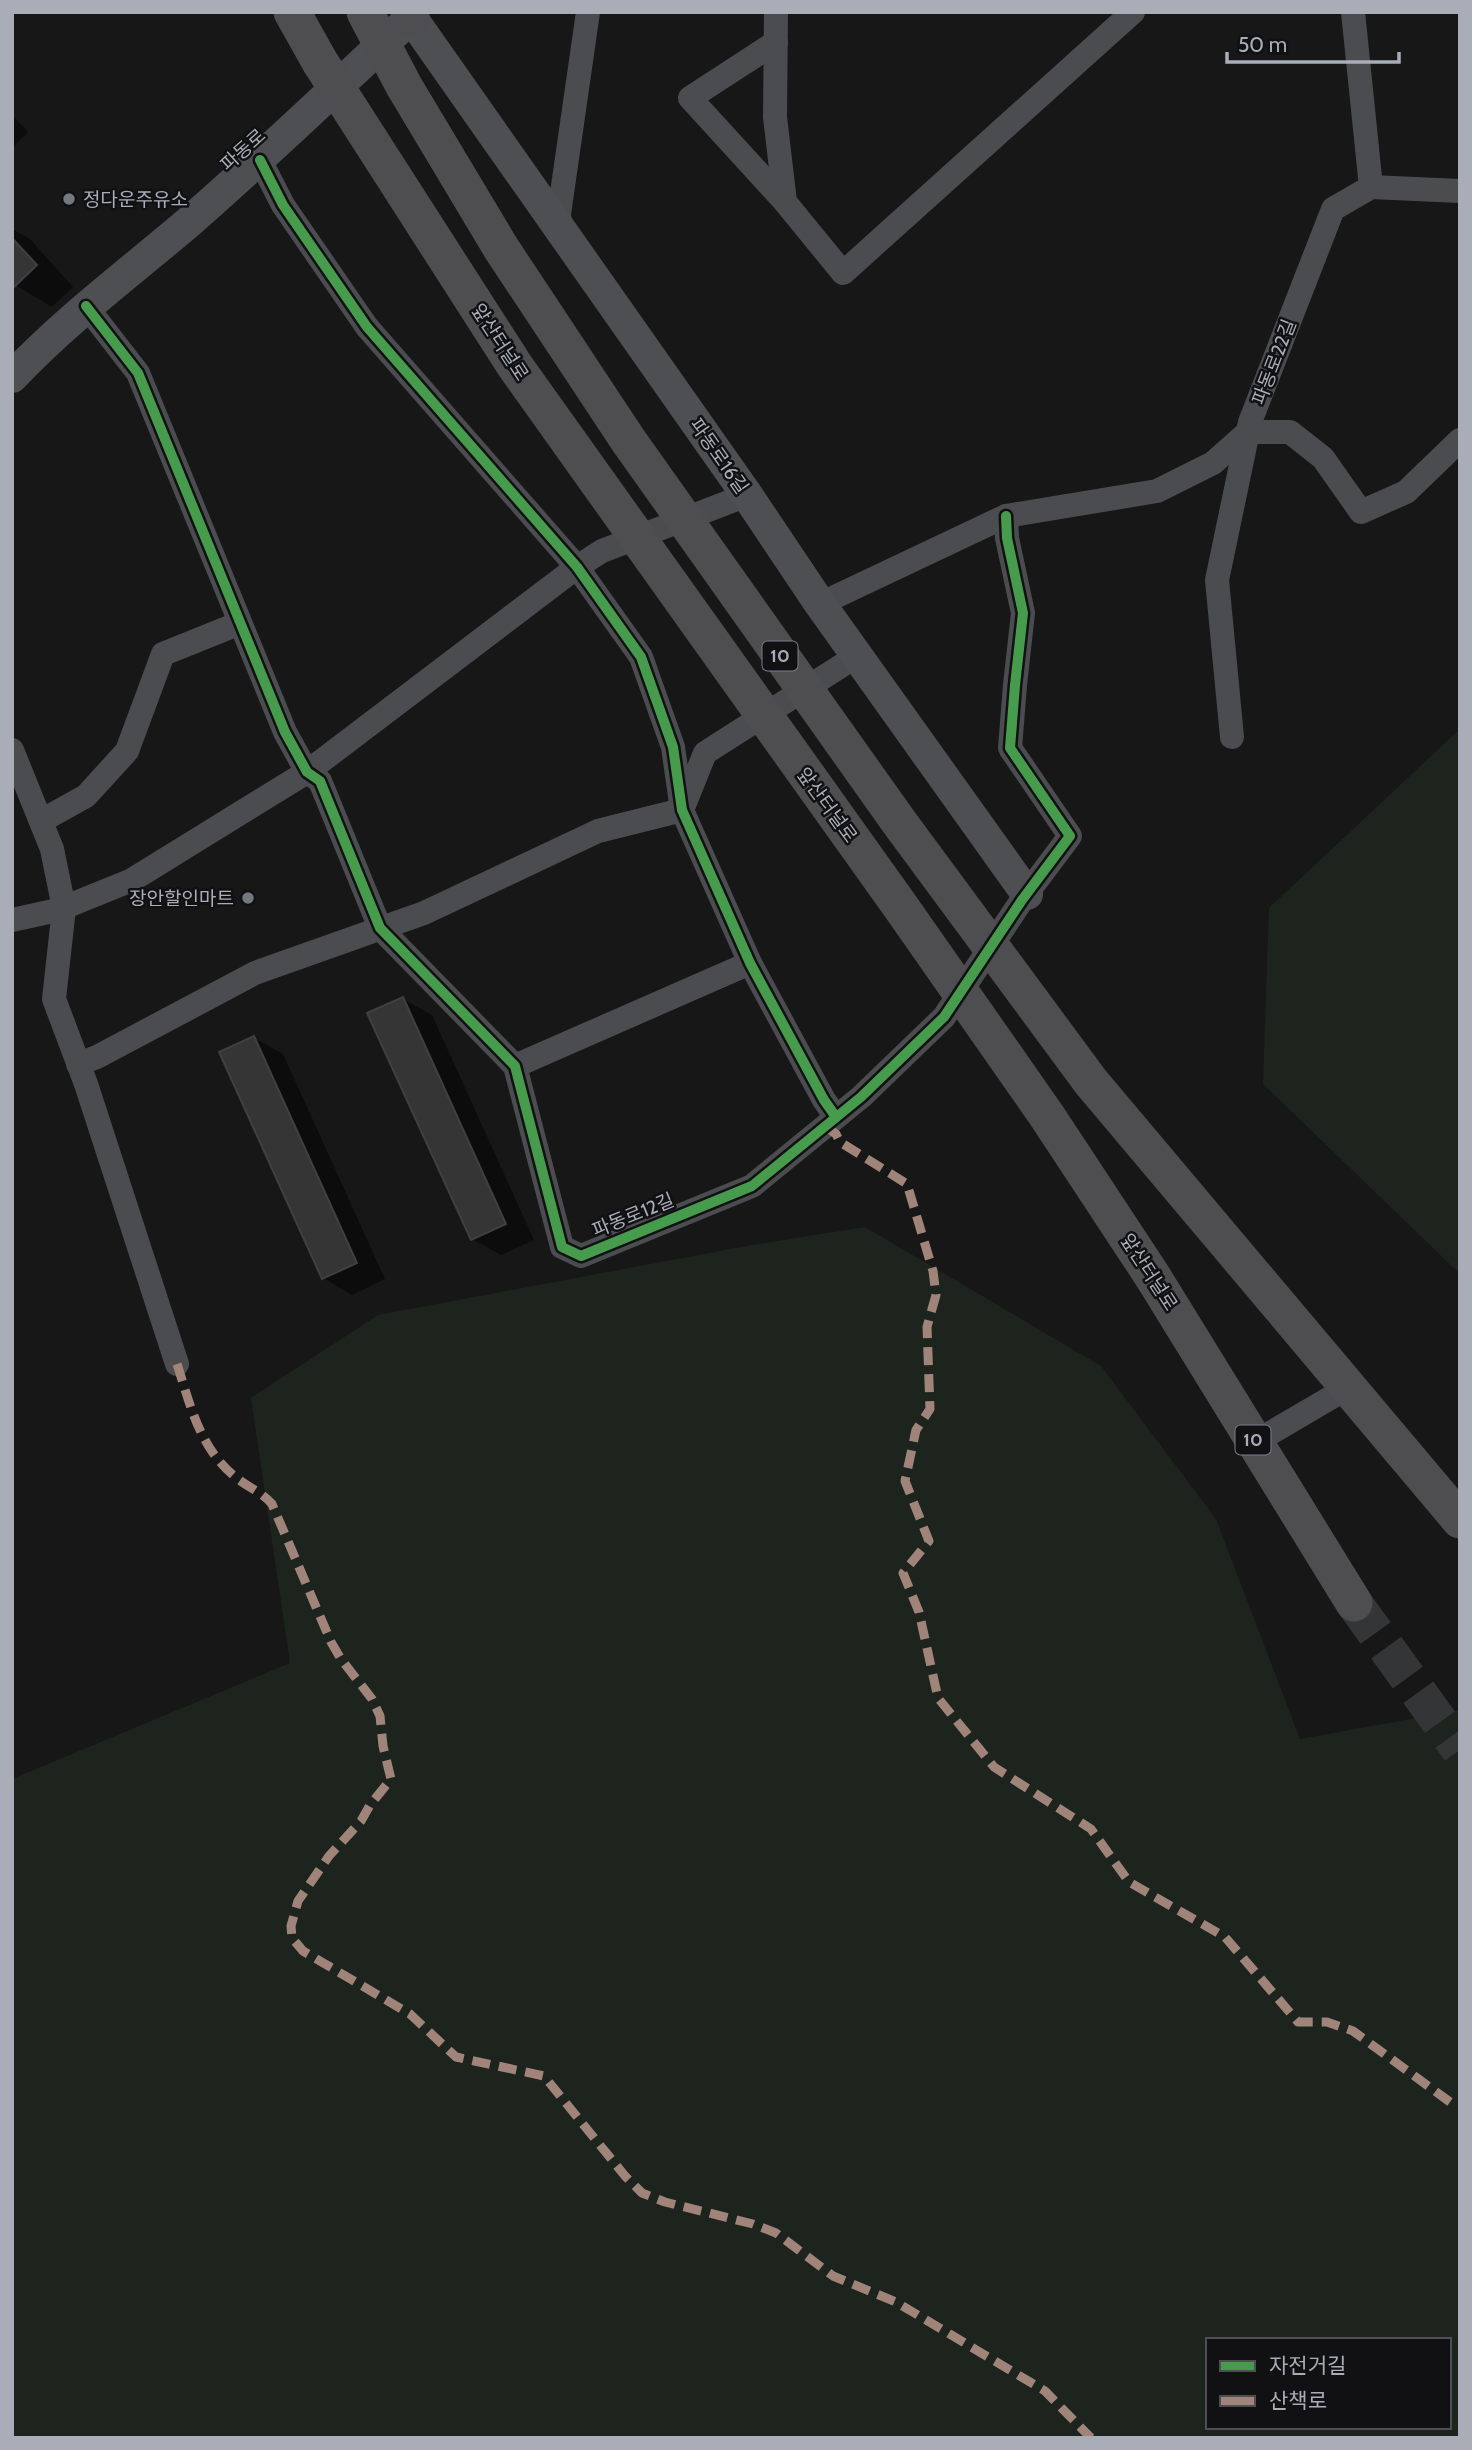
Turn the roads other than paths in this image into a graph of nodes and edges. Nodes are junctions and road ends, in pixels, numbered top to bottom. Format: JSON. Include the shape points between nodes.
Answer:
{"nodes":[{"id":1,"x":281,"y":12,"type":"edge"},
{"id":2,"x":292,"y":12,"type":"edge"},
{"id":3,"x":365,"y":12,"type":"edge"},
{"id":4,"x":588,"y":12,"type":"edge"},
{"id":5,"x":776,"y":12,"type":"edge"},
{"id":6,"x":1133,"y":12,"type":"edge"},
{"id":7,"x":1353,"y":12,"type":"edge"},
{"id":8,"x":412,"y":14,"type":"edge"},
{"id":9,"x":776,"y":42,"type":"junction"},
{"id":10,"x":320,"y":62,"type":"junction"},
{"id":11,"x":260,"y":160,"type":"junction"},
{"id":12,"x":1371,"y":187,"type":"junction"},
{"id":13,"x":1460,"y":191,"type":"edge"},
{"id":14,"x":785,"y":202,"type":"junction"},
{"id":15,"x":561,"y":233,"type":"junction"},
{"id":16,"x":86,"y":306,"type":"junction"},
{"id":17,"x":12,"y":377,"type":"edge"},
{"id":18,"x":1248,"y":432,"type":"junction"},
{"id":19,"x":1460,"y":440,"type":"edge"},
{"id":20,"x":747,"y":495,"type":"junction"},
{"id":21,"x":1006,"y":516,"type":"junction"},
{"id":22,"x":577,"y":567,"type":"junction"},
{"id":23,"x":820,"y":604,"type":"junction"},
{"id":24,"x":240,"y":623,"type":"junction"},
{"id":25,"x":1232,"y":737,"type":"dead end"},
{"id":26,"x":12,"y":750,"type":"edge"},
{"id":27,"x":307,"y":772,"type":"junction"},
{"id":28,"x":682,"y":810,"type":"junction"},
{"id":29,"x":41,"y":821,"type":"junction"},
{"id":30,"x":1027,"y":894,"type":"junction"},
{"id":31,"x":64,"y":908,"type":"junction"},
{"id":32,"x":12,"y":920,"type":"edge"},
{"id":33,"x":380,"y":928,"type":"junction"},
{"id":34,"x":750,"y":963,"type":"junction"},
{"id":35,"x":78,"y":1064,"type":"junction"},
{"id":36,"x":515,"y":1066,"type":"junction"},
{"id":37,"x":836,"y":1117,"type":"junction"},
{"id":38,"x":177,"y":1364,"type":"dead end"},
{"id":39,"x":1349,"y":1387,"type":"junction"},
{"id":40,"x":1255,"y":1443,"type":"junction"},
{"id":41,"x":1460,"y":1520,"type":"edge"},
{"id":42,"x":1354,"y":1603,"type":"tunnel mouth"}],
"edges":[{"from":1,"to":10,"type":"highway"},
{"from":2,"to":10,"type":"highway","name":"앞산터널로","number":"10"},
{"from":3,"to":39,"type":"highway","number":"10","via":[[501,248],[635,451],[898,822],[1091,1082]]},
{"from":4,"to":15,"type":"street","via":[[559,214]]},
{"from":5,"to":9,"type":"street"},
{"from":6,"to":14,"type":"street","via":[[843,273]]},
{"from":7,"to":12,"type":"street"},
{"from":8,"to":11,"type":"main road","name":"파동로"},
{"from":8,"to":15,"type":"main road","name":"파동로16길"},
{"from":9,"to":14,"type":"street","via":[[775,117]]},
{"from":9,"to":14,"type":"street","via":[[690,98]]},
{"from":10,"to":40,"type":"highway","name":"앞산터널로","number":"10","via":[[515,366],[1047,1116]]},
{"from":11,"to":16,"type":"main road","name":"파동로"},
{"from":11,"to":22,"type":"street","via":[[283,205],[368,327]]},
{"from":12,"to":13,"type":"street"},
{"from":12,"to":18,"type":"street","name":"파동로22길","via":[[1333,209]]},
{"from":15,"to":20,"type":"main road","name":"파동로16길"},
{"from":16,"to":17,"type":"main road","name":"파동로"},
{"from":16,"to":24,"type":"street","name":"파동로12길","via":[[138,373]]},
{"from":18,"to":19,"type":"street","via":[[1290,432],[1323,458],[1361,512],[1406,492]]},
{"from":18,"to":21,"type":"street","via":[[1213,463],[1157,491]]},
{"from":18,"to":25,"type":"street","name":"파동로22길","via":[[1217,580]]},
{"from":20,"to":22,"type":"street","via":[[602,551]]},
{"from":20,"to":23,"type":"street"},
{"from":21,"to":23,"type":"street"},
{"from":21,"to":30,"type":"street","name":"파동로12길","via":[[1023,613],[1010,748],[1070,836]]},
{"from":22,"to":27,"type":"street"},
{"from":22,"to":28,"type":"street","via":[[641,657],[673,747]]},
{"from":23,"to":28,"type":"street","via":[[855,657],[705,753]]},
{"from":23,"to":30,"type":"main road"},
{"from":24,"to":27,"type":"street","name":"파동로12길","via":[[285,732]]},
{"from":24,"to":29,"type":"street","via":[[163,654],[127,751],[86,796]]},
{"from":26,"to":29,"type":"street"},
{"from":27,"to":31,"type":"street","via":[[132,880]]},
{"from":27,"to":33,"type":"street","name":"파동로12길","via":[[320,781]]},
{"from":28,"to":33,"type":"street","via":[[598,831],[424,913]]},
{"from":28,"to":34,"type":"street"},
{"from":29,"to":31,"type":"street"},
{"from":30,"to":37,"type":"street","name":"파동로12길","via":[[944,1017]]},
{"from":31,"to":32,"type":"street"},
{"from":31,"to":35,"type":"street","via":[[54,999]]},
{"from":33,"to":35,"type":"street","via":[[255,973]]},
{"from":33,"to":36,"type":"street","name":"파동로12길"},
{"from":34,"to":36,"type":"street"},
{"from":34,"to":37,"type":"street"},
{"from":35,"to":38,"type":"street"},
{"from":36,"to":37,"type":"street","name":"파동로12길","via":[[562,1247],[581,1256],[752,1186]]},
{"from":39,"to":40,"type":"street"},
{"from":39,"to":41,"type":"highway","number":"10"},
{"from":40,"to":42,"type":"highway","name":"앞산터널로","number":"10"}]}
